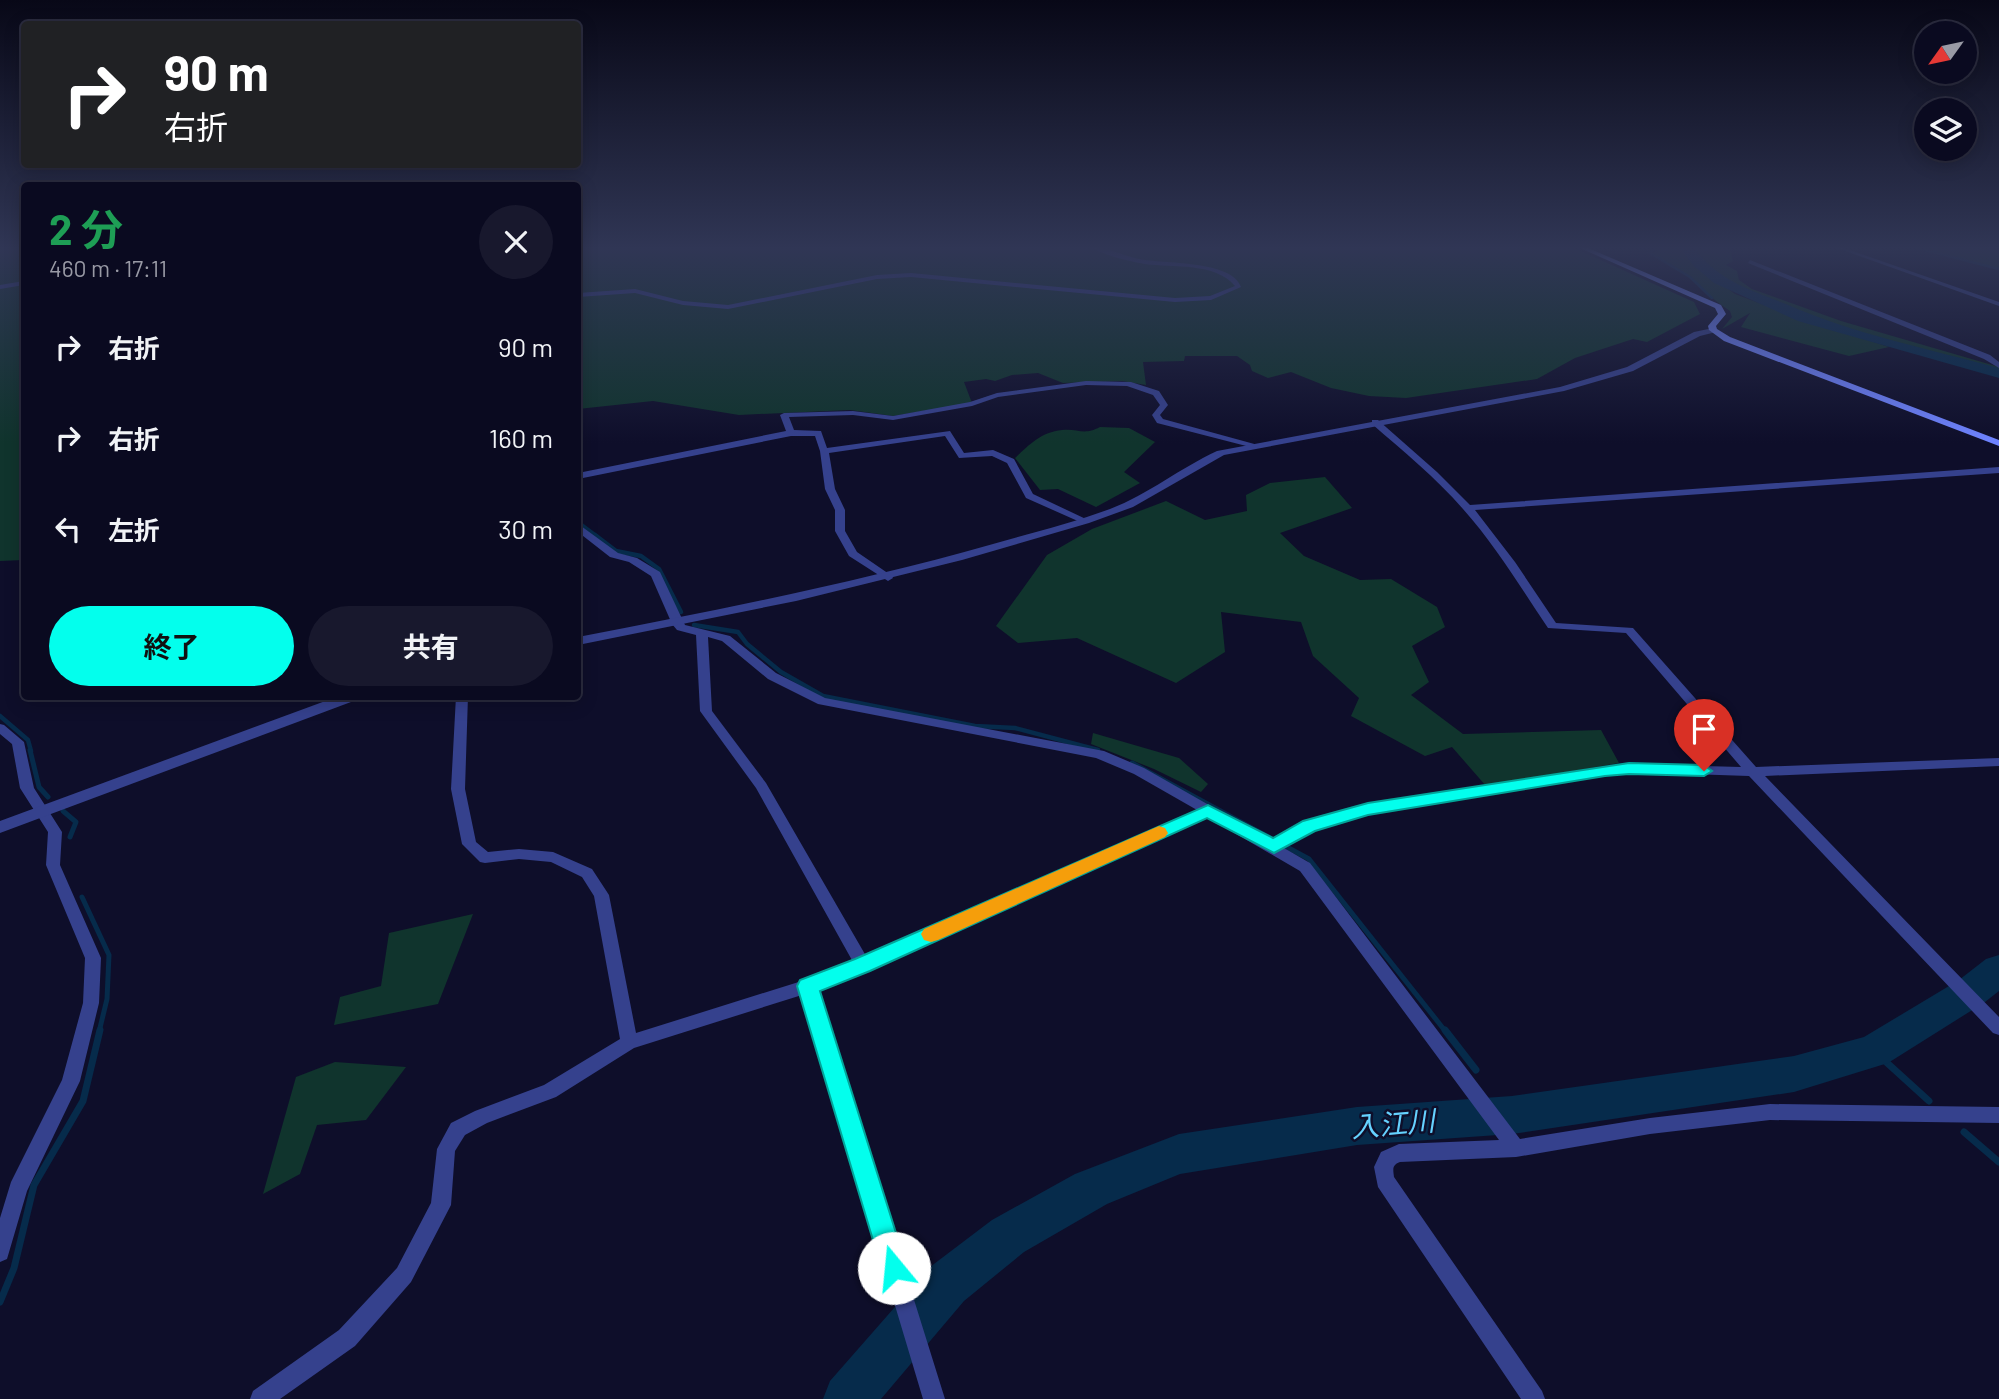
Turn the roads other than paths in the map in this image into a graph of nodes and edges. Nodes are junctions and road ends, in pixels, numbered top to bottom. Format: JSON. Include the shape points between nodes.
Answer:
{"nodes":[{"id":1,"x":1722,"y":313,"type":"edge"},
{"id":2,"x":1878,"y":313,"type":"edge"},
{"id":3,"x":1713,"y":330,"type":"junction"},
{"id":4,"x":1999,"y":367,"type":"edge"},
{"id":5,"x":1375,"y":422,"type":"junction"},
{"id":6,"x":791,"y":433,"type":"junction"},
{"id":7,"x":1999,"y":443,"type":"edge"},
{"id":8,"x":1254,"y":445,"type":"junction"},
{"id":9,"x":824,"y":451,"type":"junction"},
{"id":10,"x":1999,"y":470,"type":"edge"},
{"id":11,"x":581,"y":475,"type":"edge"},
{"id":12,"x":1468,"y":508,"type":"junction"},
{"id":13,"x":1083,"y":520,"type":"junction"},
{"id":14,"x":581,"y":530,"type":"edge"},
{"id":15,"x":888,"y":578,"type":"junction"},
{"id":16,"x":676,"y":622,"type":"junction"},
{"id":17,"x":702,"y":632,"type":"junction"},
{"id":18,"x":581,"y":640,"type":"edge"},
{"id":19,"x":343,"y":700,"type":"edge"},
{"id":20,"x":462,"y":700,"type":"edge"},
{"id":21,"x":0,"y":728,"type":"edge"},
{"id":22,"x":1999,"y":762,"type":"edge"},
{"id":23,"x":1754,"y":772,"type":"junction"},
{"id":24,"x":42,"y":811,"type":"junction"},
{"id":25,"x":1208,"y":811,"type":"junction"},
{"id":26,"x":0,"y":827,"type":"edge"},
{"id":27,"x":1274,"y":847,"type":"junction"},
{"id":28,"x":863,"y":965,"type":"junction"},
{"id":29,"x":808,"y":986,"type":"junction"},
{"id":30,"x":1993,"y":1022,"type":"edge"},
{"id":31,"x":629,"y":1042,"type":"junction"},
{"id":32,"x":1470,"y":1087,"type":"joint"},
{"id":33,"x":1999,"y":1115,"type":"edge"},
{"id":34,"x":1511,"y":1142,"type":"junction"},
{"id":35,"x":0,"y":1252,"type":"edge"},
{"id":36,"x":920,"y":1355,"type":"joint"},
{"id":37,"x":261,"y":1399,"type":"edge"},
{"id":38,"x":934,"y":1399,"type":"edge"},
{"id":39,"x":1534,"y":1399,"type":"edge"}],
"edges":[{"from":1,"to":3,"type":"main road"},
{"from":2,"to":4,"type":"street","via":[[1987,357]]},
{"from":3,"to":5,"type":"street","via":[[1597,380]]},
{"from":3,"to":7,"type":"main road","via":[[1748,349]]},
{"from":5,"to":8,"type":"street"},
{"from":5,"to":12,"type":"street"},
{"from":6,"to":8,"type":"street","via":[[784,415],[853,413],[893,418],[997,395],[1086,383],[1128,383],[1156,393],[1164,405],[1156,415],[1160,421]]},
{"from":6,"to":9,"type":"street","via":[[815,432]]},
{"from":6,"to":11,"type":"street"},
{"from":8,"to":13,"type":"street","via":[[1201,461],[1129,505]]},
{"from":9,"to":13,"type":"street","via":[[947,433],[962,456],[993,453],[1011,461],[1029,496]]},
{"from":9,"to":15,"type":"street","via":[[830,489],[840,510],[840,531],[853,554]]},
{"from":10,"to":12,"type":"street"},
{"from":12,"to":23,"type":"street","via":[[1513,565],[1552,626],[1629,630]]},
{"from":13,"to":15,"type":"street"},
{"from":14,"to":16,"type":"street","via":[[614,555],[634,560],[656,574]]},
{"from":15,"to":16,"type":"street"},
{"from":16,"to":17,"type":"street","via":[[681,628]]},
{"from":16,"to":18,"type":"street"},
{"from":17,"to":25,"type":"street","via":[[726,638],[772,676],[822,701],[1099,754]]},
{"from":17,"to":28,"type":"street","via":[[706,711],[761,786]]},
{"from":19,"to":24,"type":"street"},
{"from":20,"to":31,"type":"street","via":[[458,789],[469,844],[485,858],[553,857],[587,873],[601,895]]},
{"from":21,"to":24,"type":"street","via":[[18,742],[27,788]]},
{"from":22,"to":23,"type":"street"},
{"from":23,"to":27,"type":"street","via":[[1605,771],[1368,809],[1309,826]]},
{"from":23,"to":30,"type":"street"},
{"from":24,"to":26,"type":"street"},
{"from":24,"to":35,"type":"street","via":[[55,832],[53,865],[93,958],[91,1003],[71,1081],[18,1189]]},
{"from":25,"to":27,"type":"street"},
{"from":25,"to":28,"type":"street"},
{"from":27,"to":32,"type":"street","via":[[1305,867]]},
{"from":28,"to":29,"type":"street"},
{"from":29,"to":31,"type":"street"},
{"from":29,"to":36,"type":"street"},
{"from":31,"to":37,"type":"street","via":[[550,1091],[458,1129],[446,1149],[441,1205],[404,1275],[347,1338]]},
{"from":32,"to":34,"type":"street"},
{"from":33,"to":34,"type":"street","via":[[1770,1112]]},
{"from":34,"to":39,"type":"street","via":[[1399,1153],[1383,1167],[1385,1180]]},
{"from":36,"to":38,"type":"street"}]}
